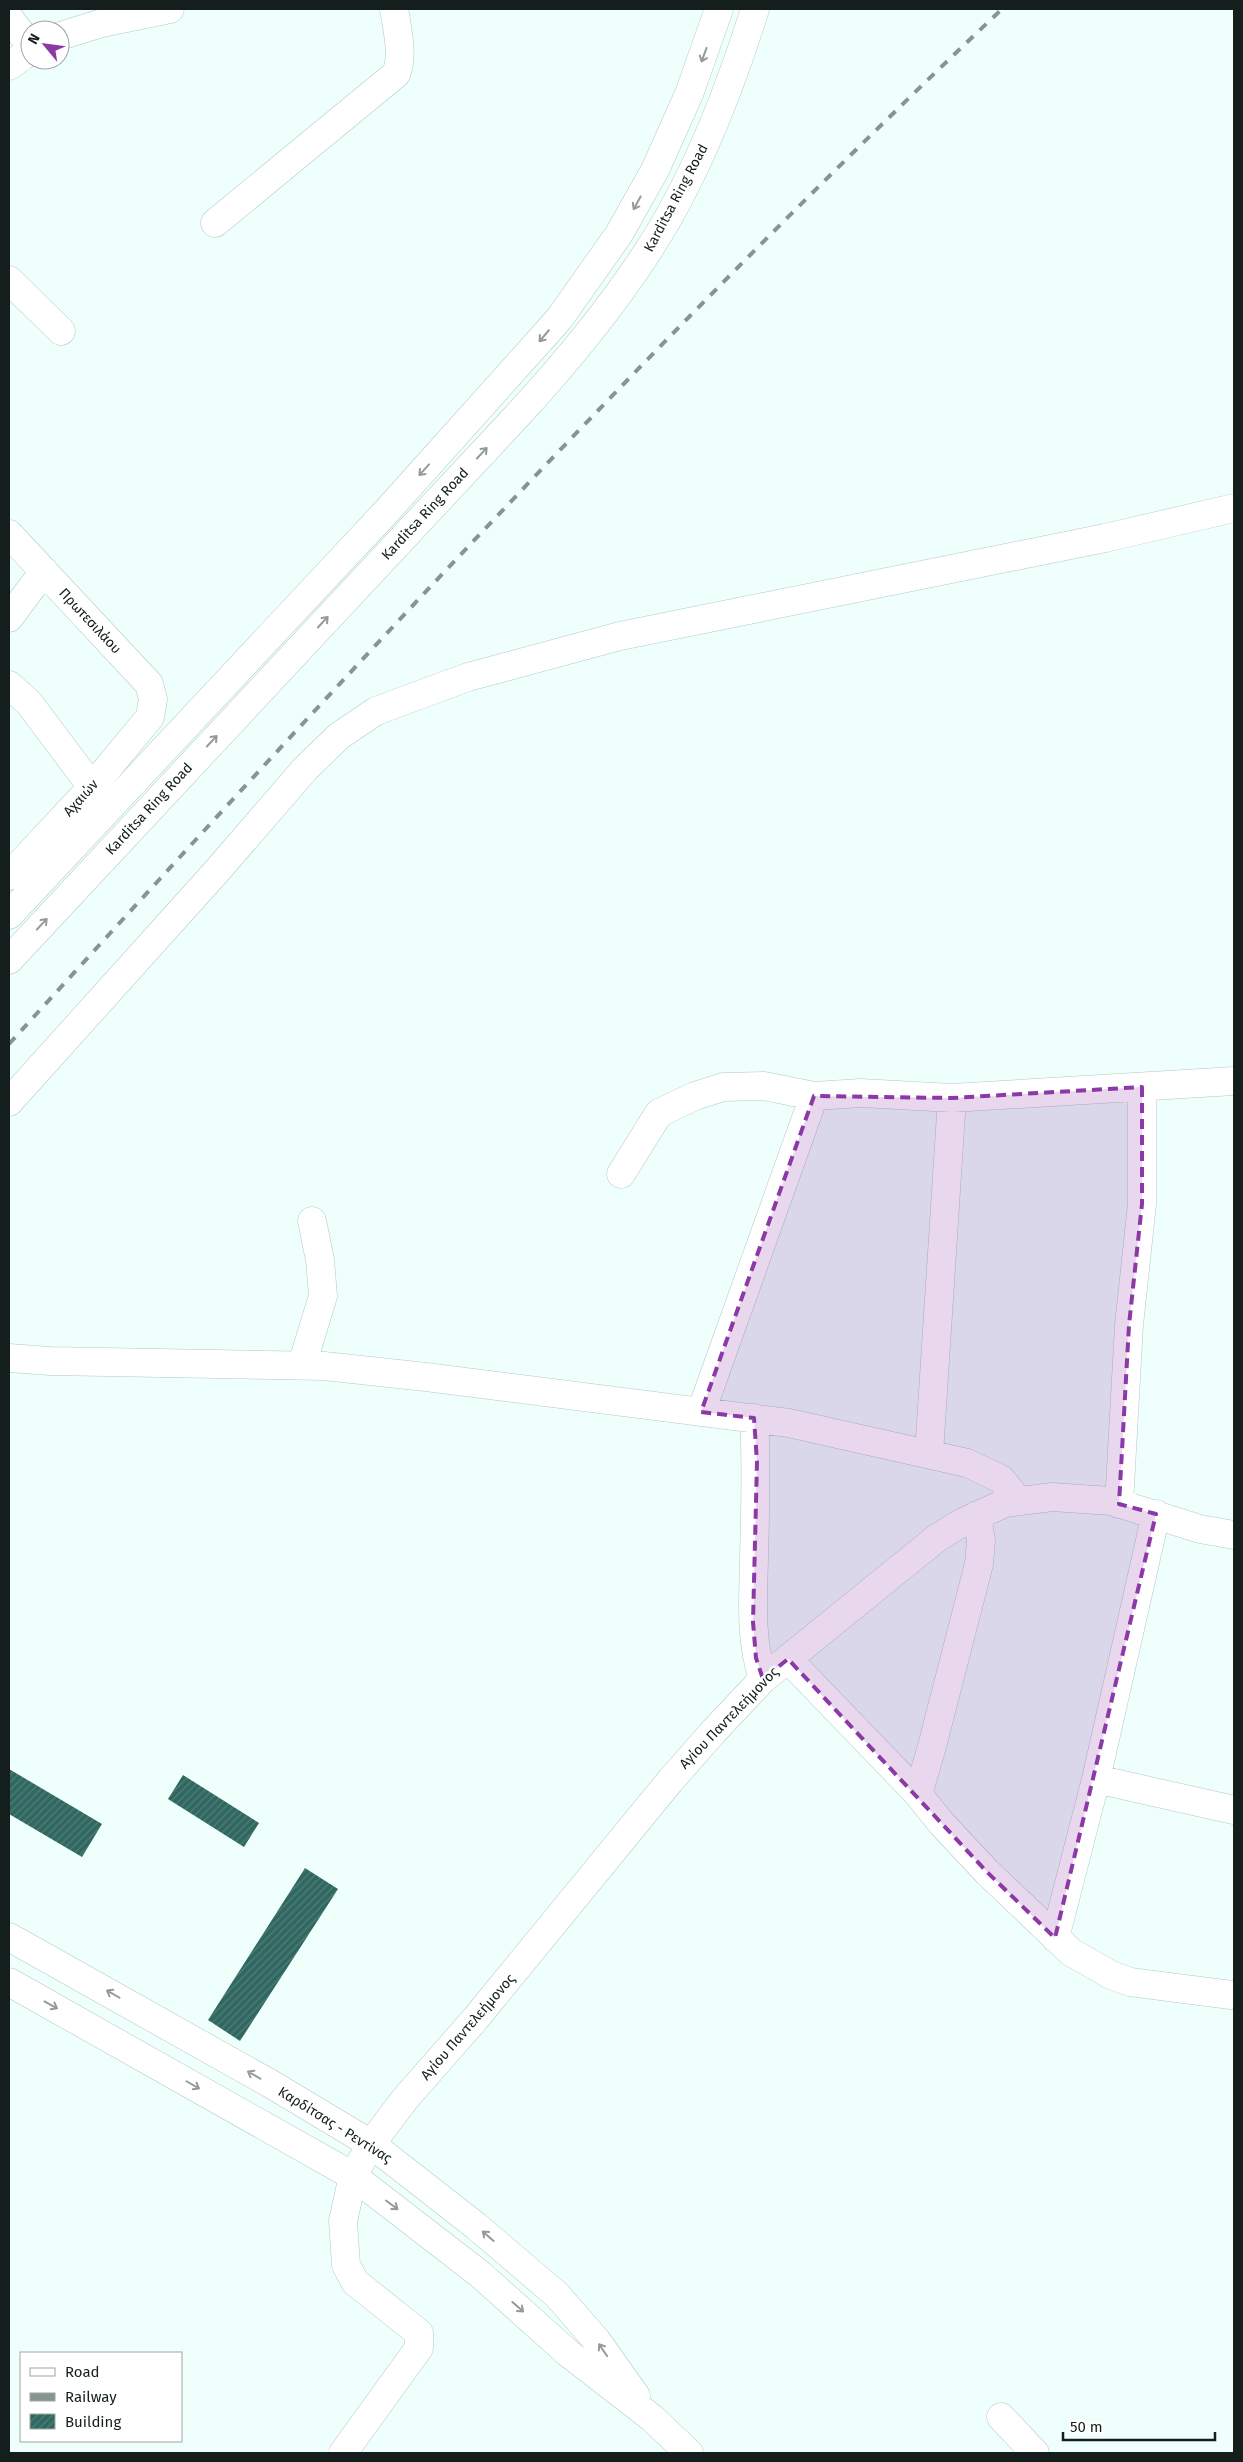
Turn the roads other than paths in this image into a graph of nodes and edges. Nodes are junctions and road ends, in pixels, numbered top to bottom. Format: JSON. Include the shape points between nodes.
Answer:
{"nodes":[{"id":1,"x":170,"y":9,"type":"edge"},
{"id":2,"x":394,"y":9,"type":"edge"},
{"id":3,"x":719,"y":9,"type":"edge"},
{"id":4,"x":755,"y":9,"type":"edge"},
{"id":5,"x":9,"y":18,"type":"edge"},
{"id":6,"x":20,"y":32,"type":"edge"},
{"id":7,"x":70,"y":33,"type":"edge"},
{"id":8,"x":20,"y":58,"type":"edge"},
{"id":9,"x":9,"y":66,"type":"edge"},
{"id":10,"x":215,"y":222,"type":"dead end"},
{"id":11,"x":9,"y":280,"type":"edge"},
{"id":12,"x":60,"y":331,"type":"dead end"},
{"id":13,"x":1234,"y":508,"type":"edge"},
{"id":14,"x":9,"y":534,"type":"edge"},
{"id":15,"x":44,"y":571,"type":"junction"},
{"id":16,"x":9,"y":618,"type":"edge"},
{"id":17,"x":9,"y":685,"type":"edge"},
{"id":18,"x":150,"y":716,"type":"joint"},
{"id":19,"x":92,"y":787,"type":"junction"},
{"id":20,"x":9,"y":876,"type":"edge"},
{"id":21,"x":9,"y":915,"type":"edge"},
{"id":22,"x":9,"y":960,"type":"edge"},
{"id":23,"x":1234,"y":1081,"type":"edge"},
{"id":24,"x":1142,"y":1087,"type":"junction"},
{"id":25,"x":814,"y":1096,"type":"junction"},
{"id":26,"x":952,"y":1098,"type":"junction"},
{"id":27,"x":9,"y":1102,"type":"edge"},
{"id":28,"x":621,"y":1174,"type":"dead end"},
{"id":29,"x":312,"y":1221,"type":"dead end"},
{"id":30,"x":9,"y":1358,"type":"edge"},
{"id":31,"x":302,"y":1365,"type":"junction"},
{"id":32,"x":701,"y":1412,"type":"junction"},
{"id":33,"x":754,"y":1418,"type":"junction"},
{"id":34,"x":929,"y":1454,"type":"junction"},
{"id":35,"x":1018,"y":1500,"type":"junction"},
{"id":36,"x":1119,"y":1504,"type":"junction"},
{"id":37,"x":977,"y":1514,"type":"junction"},
{"id":38,"x":1156,"y":1514,"type":"junction"},
{"id":39,"x":1234,"y":1534,"type":"edge"},
{"id":40,"x":788,"y":1659,"type":"junction"},
{"id":41,"x":763,"y":1679,"type":"junction"},
{"id":42,"x":1096,"y":1779,"type":"junction"},
{"id":43,"x":918,"y":1794,"type":"junction"},
{"id":44,"x":1234,"y":1810,"type":"edge"},
{"id":45,"x":9,"y":1937,"type":"edge"},
{"id":46,"x":1055,"y":1938,"type":"junction"},
{"id":47,"x":9,"y":1982,"type":"edge"},
{"id":48,"x":1232,"y":1995,"type":"dead end"},
{"id":49,"x":371,"y":2144,"type":"junction"},
{"id":50,"x":353,"y":2176,"type":"junction"},
{"id":51,"x":1001,"y":2417,"type":"dead end"},
{"id":52,"x":652,"y":2418,"type":"junction"},
{"id":53,"x":343,"y":2453,"type":"edge"},
{"id":54,"x":689,"y":2453,"type":"edge"},
{"id":55,"x":1035,"y":2453,"type":"edge"}],
"edges":[{"from":1,"to":7,"type":"street"},
{"from":2,"to":10,"type":"street","via":[[399,67],[396,74]]},
{"from":3,"to":21,"type":"street","one_way":true,"via":[[689,94],[655,170],[619,234],[559,319],[386,512]]},
{"from":22,"to":4,"type":"street","name":"Karditsa Ring Road","one_way":true,"via":[[522,410],[595,327],[650,249],[699,156],[730,83]]},
{"from":5,"to":6,"type":"street"},
{"from":8,"to":9,"type":"street"},
{"from":11,"to":12,"type":"street"},
{"from":13,"to":27,"type":"street","via":[[1105,538],[620,636],[468,677],[376,711],[339,736],[305,769]]},
{"from":14,"to":15,"type":"street","name":"Πρωτεσιλάου"},
{"from":15,"to":16,"type":"street"},
{"from":15,"to":18,"type":"street","name":"Πρωτεσιλάου","via":[[149,684],[153,699]]},
{"from":17,"to":19,"type":"street","via":[[29,703]]},
{"from":18,"to":19,"type":"street","name":"Αχαιών"},
{"from":19,"to":20,"type":"street","name":"Αχαιών"},
{"from":23,"to":24,"type":"street"},
{"from":24,"to":26,"type":"street"},
{"from":24,"to":36,"type":"street","via":[[1142,1204],[1130,1316]]},
{"from":25,"to":26,"type":"street","via":[[862,1093]]},
{"from":25,"to":28,"type":"street","via":[[750,1086],[723,1088],[695,1096],[659,1113]]},
{"from":25,"to":32,"type":"street"},
{"from":26,"to":34,"type":"street"},
{"from":29,"to":31,"type":"street","via":[[323,1296]]},
{"from":30,"to":31,"type":"street"},
{"from":31,"to":32,"type":"street","via":[[426,1377]]},
{"from":32,"to":33,"type":"street"},
{"from":33,"to":34,"type":"street"},
{"from":33,"to":41,"type":"street","via":[[757,1462],[753,1622],[756,1658]]},
{"from":34,"to":35,"type":"street","via":[[967,1463],[991,1473],[1008,1485]]},
{"from":35,"to":36,"type":"street","name":"Αγίου Παντελεήμονος","via":[[1068,1497]]},
{"from":35,"to":37,"type":"street","name":"Αγίου Παντελεήμονος"},
{"from":36,"to":38,"type":"street","name":"Αγίου Παντελεήμονος"},
{"from":37,"to":40,"type":"street","name":"Αγίου Παντελεήμονος","via":[[937,1538]]},
{"from":37,"to":43,"type":"street","via":[[981,1541],[976,1573]]},
{"from":38,"to":39,"type":"street","name":"Αγίου Παντελεήμονος","via":[[1200,1529]]},
{"from":38,"to":42,"type":"street"},
{"from":40,"to":41,"type":"street","name":"Αγίου Παντελεήμονος"},
{"from":40,"to":43,"type":"street"},
{"from":41,"to":49,"type":"street","name":"Αγίου Παντελεήμονος","via":[[670,1781]]},
{"from":42,"to":44,"type":"street"},
{"from":42,"to":46,"type":"street"},
{"from":43,"to":46,"type":"street","via":[[987,1872]]},
{"from":49,"to":45,"type":"street","name":"Καρδίτσας - Ρεντίνας","one_way":true},
{"from":46,"to":48,"type":"street","via":[[1089,1963],[1130,1982]]},
{"from":47,"to":50,"type":"street","name":"Καρδίτσας - Ρεντίνας","one_way":true},
{"from":49,"to":50,"type":"street","name":"Αγίου Παντελεήμονος"},
{"from":52,"to":49,"type":"street","name":"Καρδίτσας - Ρεντίνας","one_way":true,"via":[[597,2341],[557,2295],[476,2226]]},
{"from":50,"to":52,"type":"street","name":"Καρδίτσας - Ρεντίνας","one_way":true,"via":[[431,2234],[524,2311],[584,2367]]},
{"from":50,"to":53,"type":"street","name":"Αγίου Παντελεήμονος","via":[[343,2221],[346,2264],[356,2282],[419,2333],[420,2340],[419,2348]]},
{"from":51,"to":55,"type":"street"},
{"from":52,"to":54,"type":"street","name":"Καρδίτσας - Ρεντίνας"}]}
